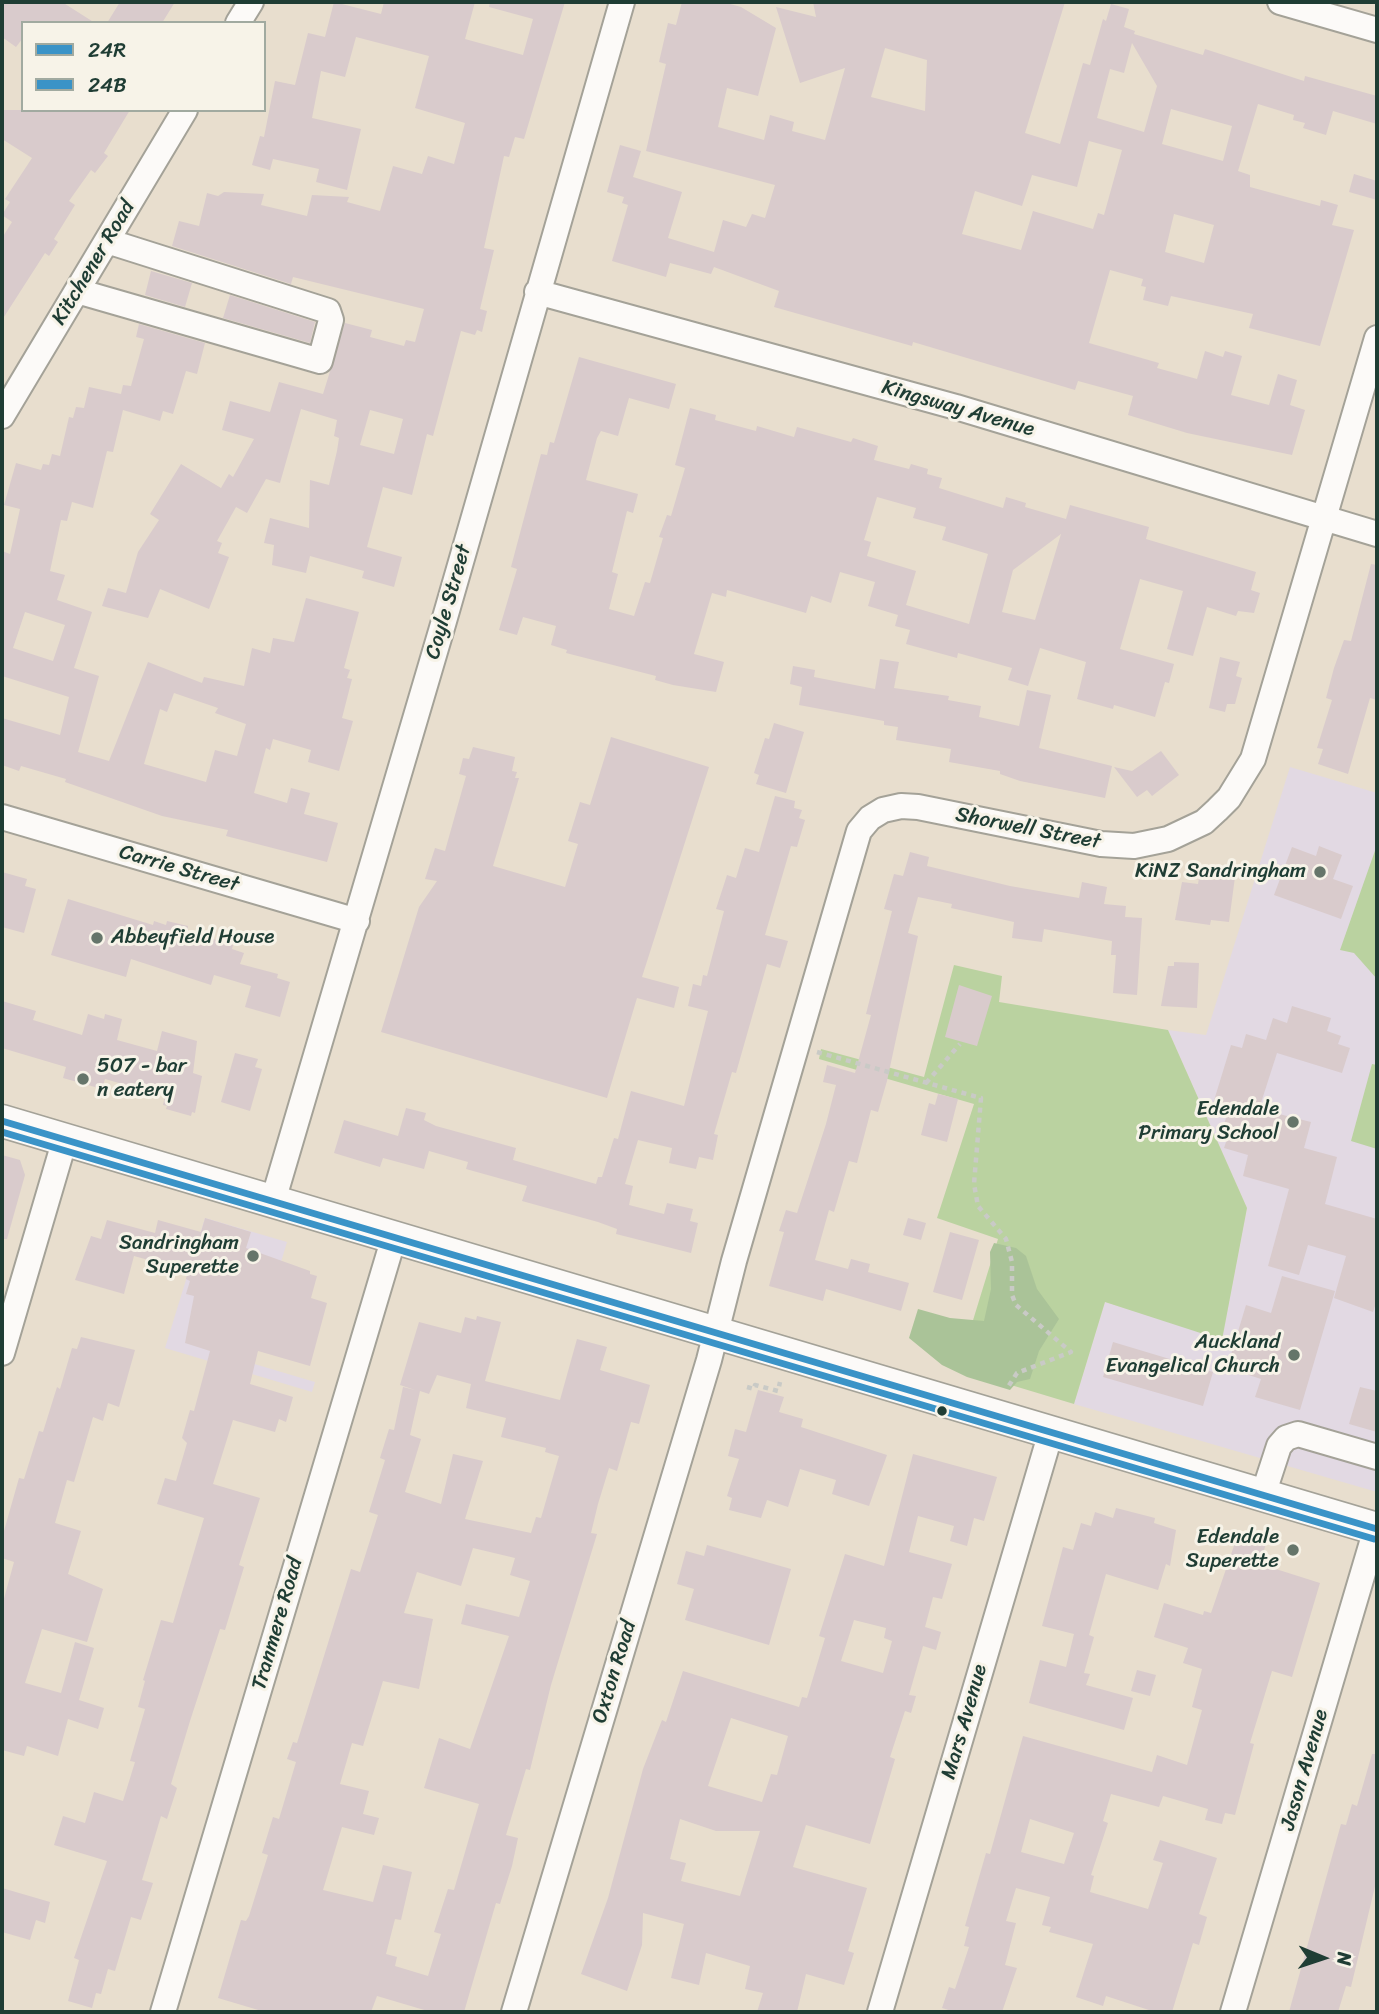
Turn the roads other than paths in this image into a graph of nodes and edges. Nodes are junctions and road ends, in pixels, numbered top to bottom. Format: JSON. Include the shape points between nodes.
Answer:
{"nodes":[{"id":1,"x":251,"y":2,"type":"edge"},
{"id":2,"x":622,"y":2,"type":"edge"},
{"id":3,"x":1284,"y":2,"type":"edge"},
{"id":4,"x":239,"y":21,"type":"edge"},
{"id":5,"x":1377,"y":30,"type":"edge"},
{"id":6,"x":184,"y":112,"type":"edge"},
{"id":7,"x":107,"y":241,"type":"junction"},
{"id":8,"x":77,"y":291,"type":"junction"},
{"id":9,"x":537,"y":292,"type":"junction"},
{"id":10,"x":1377,"y":338,"type":"edge"},
{"id":11,"x":2,"y":416,"type":"edge"},
{"id":12,"x":1324,"y":518,"type":"junction"},
{"id":13,"x":1377,"y":534,"type":"edge"},
{"id":14,"x":2,"y":817,"type":"edge"},
{"id":15,"x":356,"y":921,"type":"junction"},
{"id":16,"x":2,"y":1121,"type":"edge"},
{"id":17,"x":65,"y":1139,"type":"junction"},
{"id":18,"x":273,"y":1201,"type":"junction"},
{"id":19,"x":394,"y":1237,"type":"junction"},
{"id":20,"x":715,"y":1332,"type":"junction"},
{"id":21,"x":2,"y":1353,"type":"edge"},
{"id":22,"x":1051,"y":1432,"type":"junction"},
{"id":23,"x":1377,"y":1457,"type":"edge"},
{"id":24,"x":1263,"y":1495,"type":"junction"},
{"id":25,"x":1377,"y":1529,"type":"edge"},
{"id":26,"x":163,"y":2012,"type":"edge"},
{"id":27,"x":514,"y":2012,"type":"edge"},
{"id":28,"x":880,"y":2012,"type":"edge"},
{"id":29,"x":1233,"y":2012,"type":"edge"}],
"edges":[{"from":1,"to":4,"type":"street"},
{"from":2,"to":9,"type":"street","name":"Coyle Street"},
{"from":3,"to":5,"type":"street"},
{"from":6,"to":7,"type":"street","name":"Kitchener Road"},
{"from":7,"to":8,"type":"street","name":"Kitchener Road"},
{"from":7,"to":8,"type":"street","via":[[328,311],[331,320],[320,360]]},
{"from":8,"to":11,"type":"street","name":"Kitchener Road"},
{"from":9,"to":12,"type":"street","name":"Kingsway Avenue","via":[[956,407]]},
{"from":9,"to":15,"type":"street","name":"Coyle Street"},
{"from":10,"to":12,"type":"street","name":"Shorwell Street"},
{"from":12,"to":13,"type":"street","name":"Kingsway Avenue"},
{"from":12,"to":20,"type":"street","name":"Shorwell Street","via":[[1253,759],[1229,798],[1204,821],[1168,839],[1117,846],[901,806],[883,810],[859,831]]},
{"from":14,"to":15,"type":"street","name":"Carrie Street"},
{"from":15,"to":18,"type":"street","name":"Coyle Street"},
{"from":16,"to":17,"type":"main road"},
{"from":17,"to":18,"type":"main road"},
{"from":17,"to":21,"type":"street"},
{"from":18,"to":19,"type":"main road"},
{"from":19,"to":20,"type":"main road"},
{"from":19,"to":26,"type":"street","name":"Tranmere Road"},
{"from":20,"to":22,"type":"main road"},
{"from":20,"to":27,"type":"street","name":"Oxton Road"},
{"from":22,"to":24,"type":"main road"},
{"from":22,"to":28,"type":"street","name":"Mars Avenue"},
{"from":23,"to":24,"type":"street","via":[[1298,1434],[1286,1438]]},
{"from":24,"to":25,"type":"main road"},
{"from":25,"to":29,"type":"street","name":"Jason Avenue"}]}
